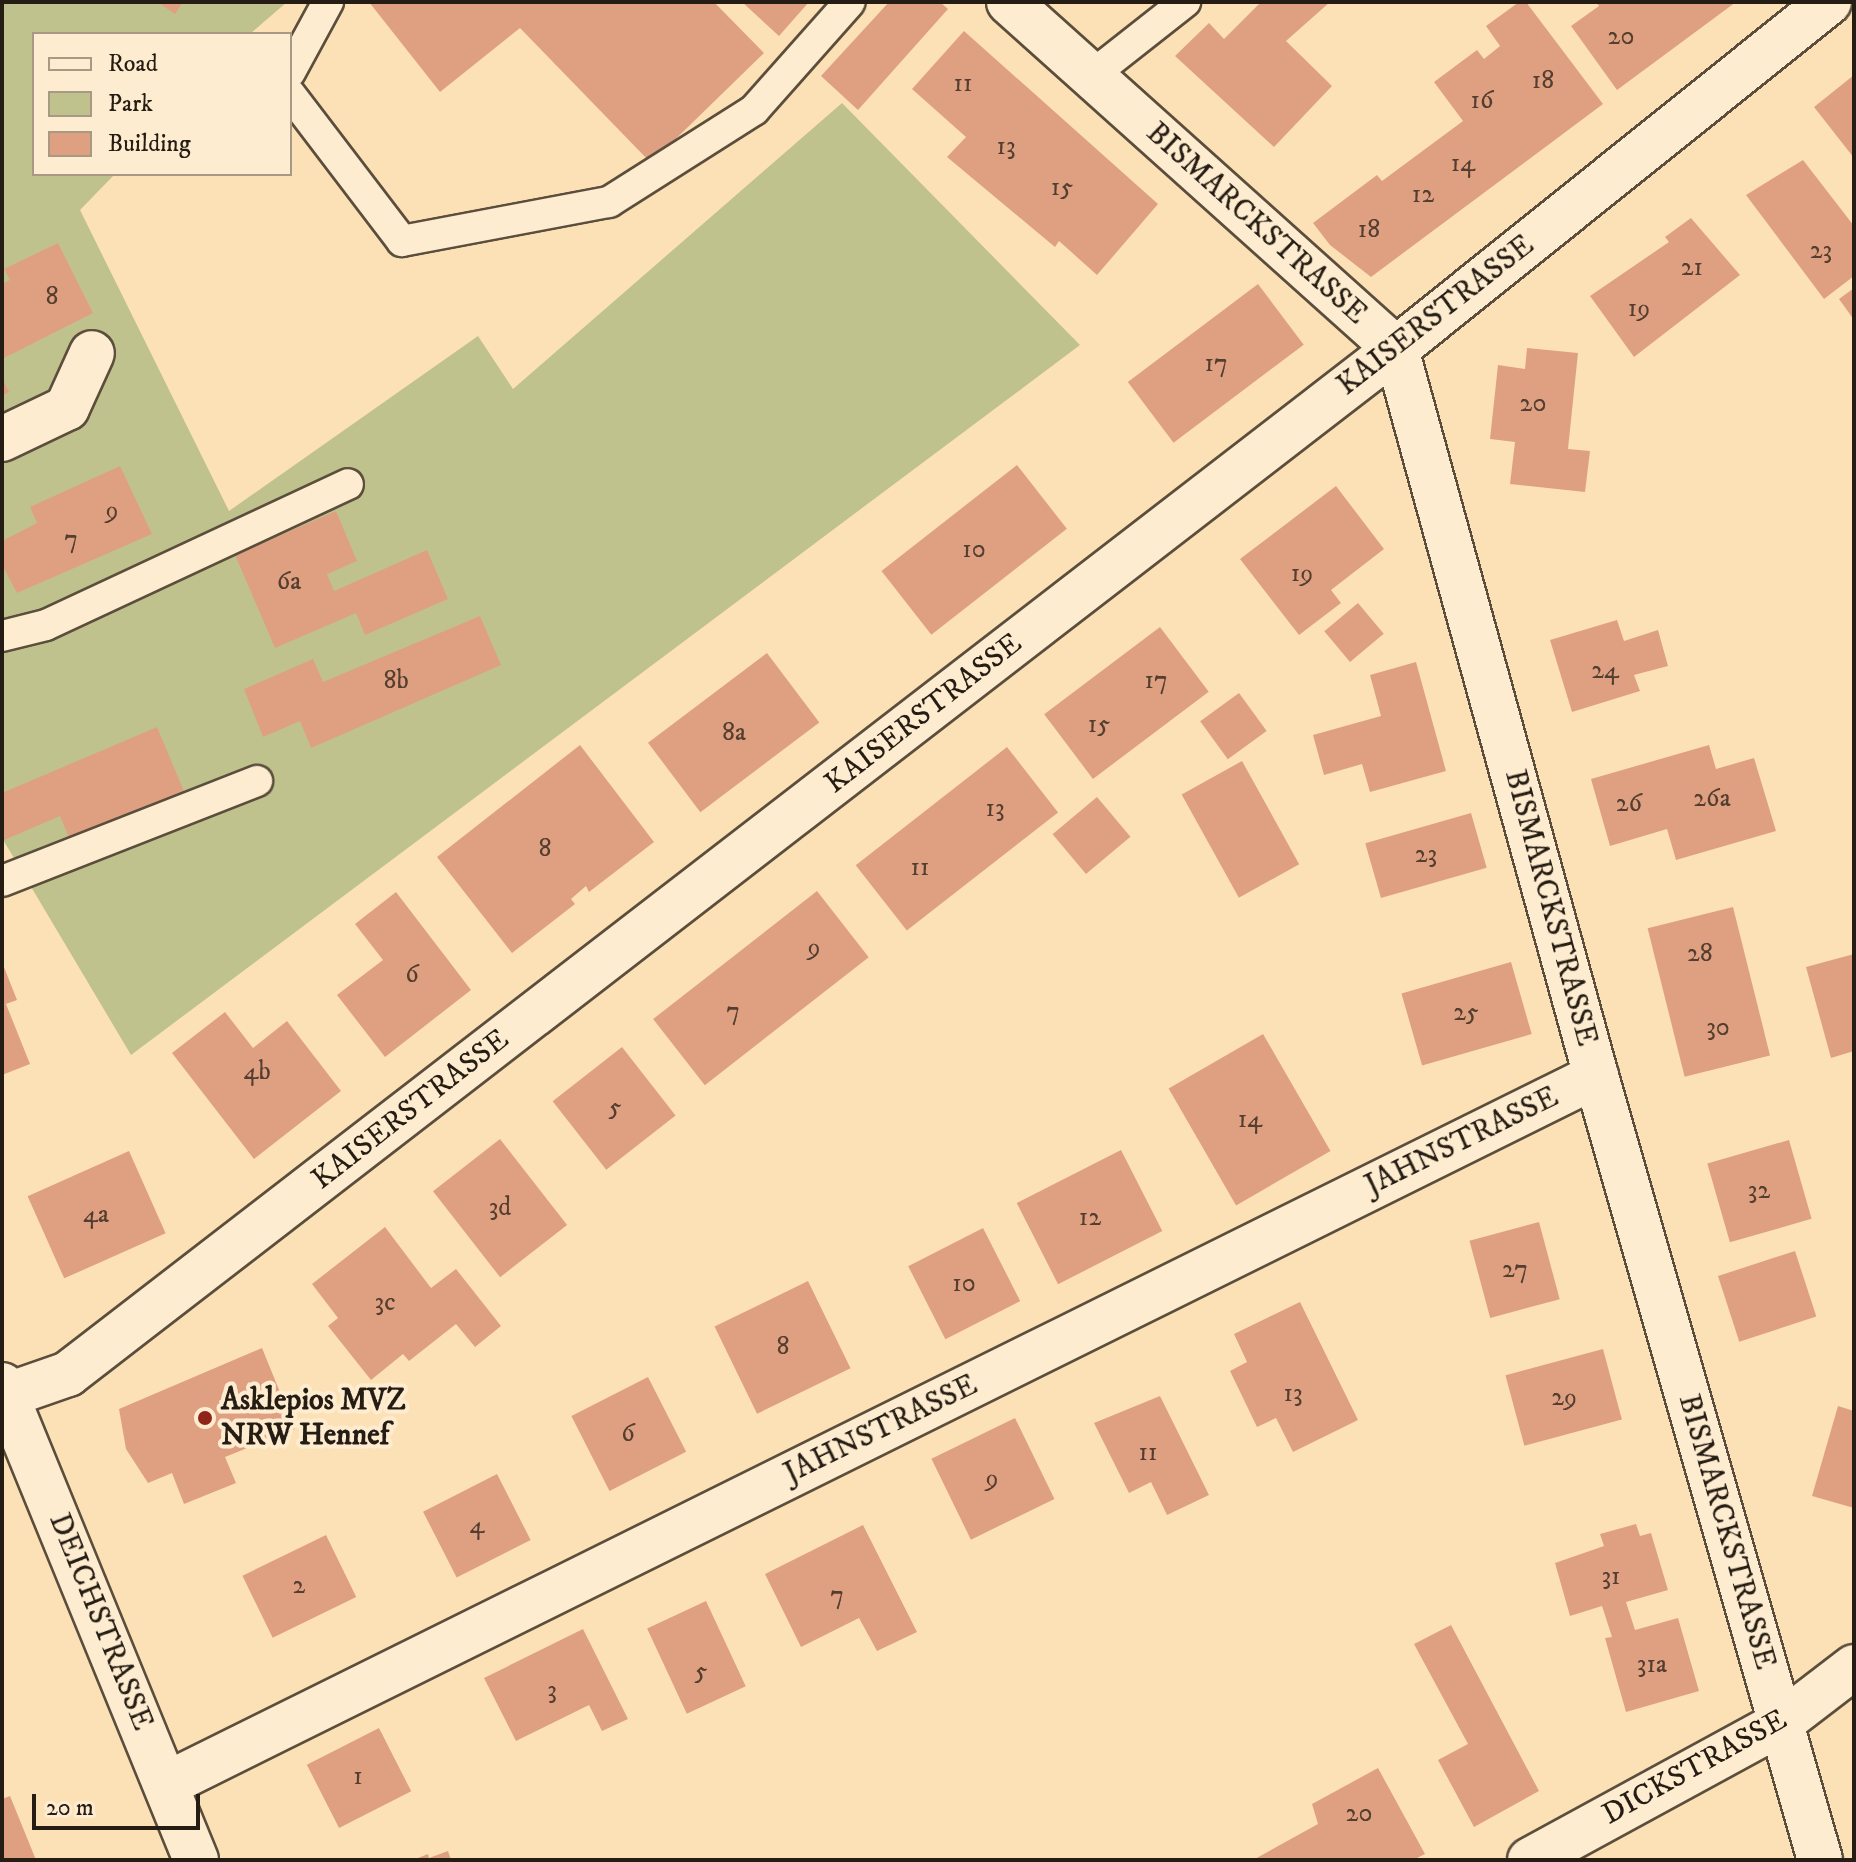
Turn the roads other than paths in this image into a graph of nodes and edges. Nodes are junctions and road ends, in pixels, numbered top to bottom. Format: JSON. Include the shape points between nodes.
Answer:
{"nodes":[{"id":1,"x":328,"y":2,"type":"edge"},
{"id":2,"x":850,"y":2,"type":"edge"},
{"id":3,"x":1009,"y":2,"type":"edge"},
{"id":4,"x":1185,"y":2,"type":"edge"},
{"id":5,"x":1829,"y":2,"type":"edge"},
{"id":6,"x":292,"y":68,"type":"edge"},
{"id":7,"x":1091,"y":76,"type":"junction"},
{"id":8,"x":292,"y":97,"type":"edge"},
{"id":9,"x":1396,"y":349,"type":"junction"},
{"id":10,"x":92,"y":353,"type":"dead end"},
{"id":11,"x":2,"y":439,"type":"edge"},
{"id":12,"x":348,"y":484,"type":"dead end"},
{"id":13,"x":2,"y":636,"type":"edge"},
{"id":14,"x":257,"y":781,"type":"dead end"},
{"id":15,"x":2,"y":881,"type":"edge"},
{"id":16,"x":1596,"y":1076,"type":"junction"},
{"id":17,"x":3,"y":1393,"type":"edge"},
{"id":18,"x":1854,"y":1667,"type":"edge"},
{"id":19,"x":1781,"y":1723,"type":"junction"},
{"id":20,"x":167,"y":1784,"type":"junction"},
{"id":21,"x":196,"y":1860,"type":"edge"},
{"id":22,"x":1530,"y":1860,"type":"edge"},
{"id":23,"x":1820,"y":1860,"type":"edge"}],
"edges":[{"from":1,"to":6,"type":"lane"},
{"from":2,"to":8,"type":"lane","via":[[754,110],[609,202],[402,241]]},
{"from":3,"to":7,"type":"street","name":"BISMARCKSTRASSE"},
{"from":4,"to":7,"type":"lane"},
{"from":5,"to":9,"type":"street","name":"KAISERSTRASSE"},
{"from":7,"to":9,"type":"street","name":"BISMARCKSTRASSE"},
{"from":9,"to":16,"type":"street","name":"BISMARCKSTRASSE"},
{"from":9,"to":17,"type":"street","name":"KAISERSTRASSE","via":[[68,1374]]},
{"from":10,"to":11,"type":"street","via":[[67,408]]},
{"from":12,"to":13,"type":"lane","via":[[46,625]]},
{"from":14,"to":15,"type":"lane"},
{"from":16,"to":19,"type":"street","name":"BISMARCKSTRASSE"},
{"from":16,"to":20,"type":"street","name":"JAHNSTRASSE"},
{"from":17,"to":20,"type":"street","name":"DEICHSTRASSE"},
{"from":18,"to":19,"type":"street","name":"DICKSTRASSE"},
{"from":19,"to":22,"type":"street","name":"DICKSTRASSE"},
{"from":19,"to":23,"type":"street","name":"BISMARCKSTRASSE"},
{"from":20,"to":21,"type":"street","name":"DEICHSTRASSE"}]}
